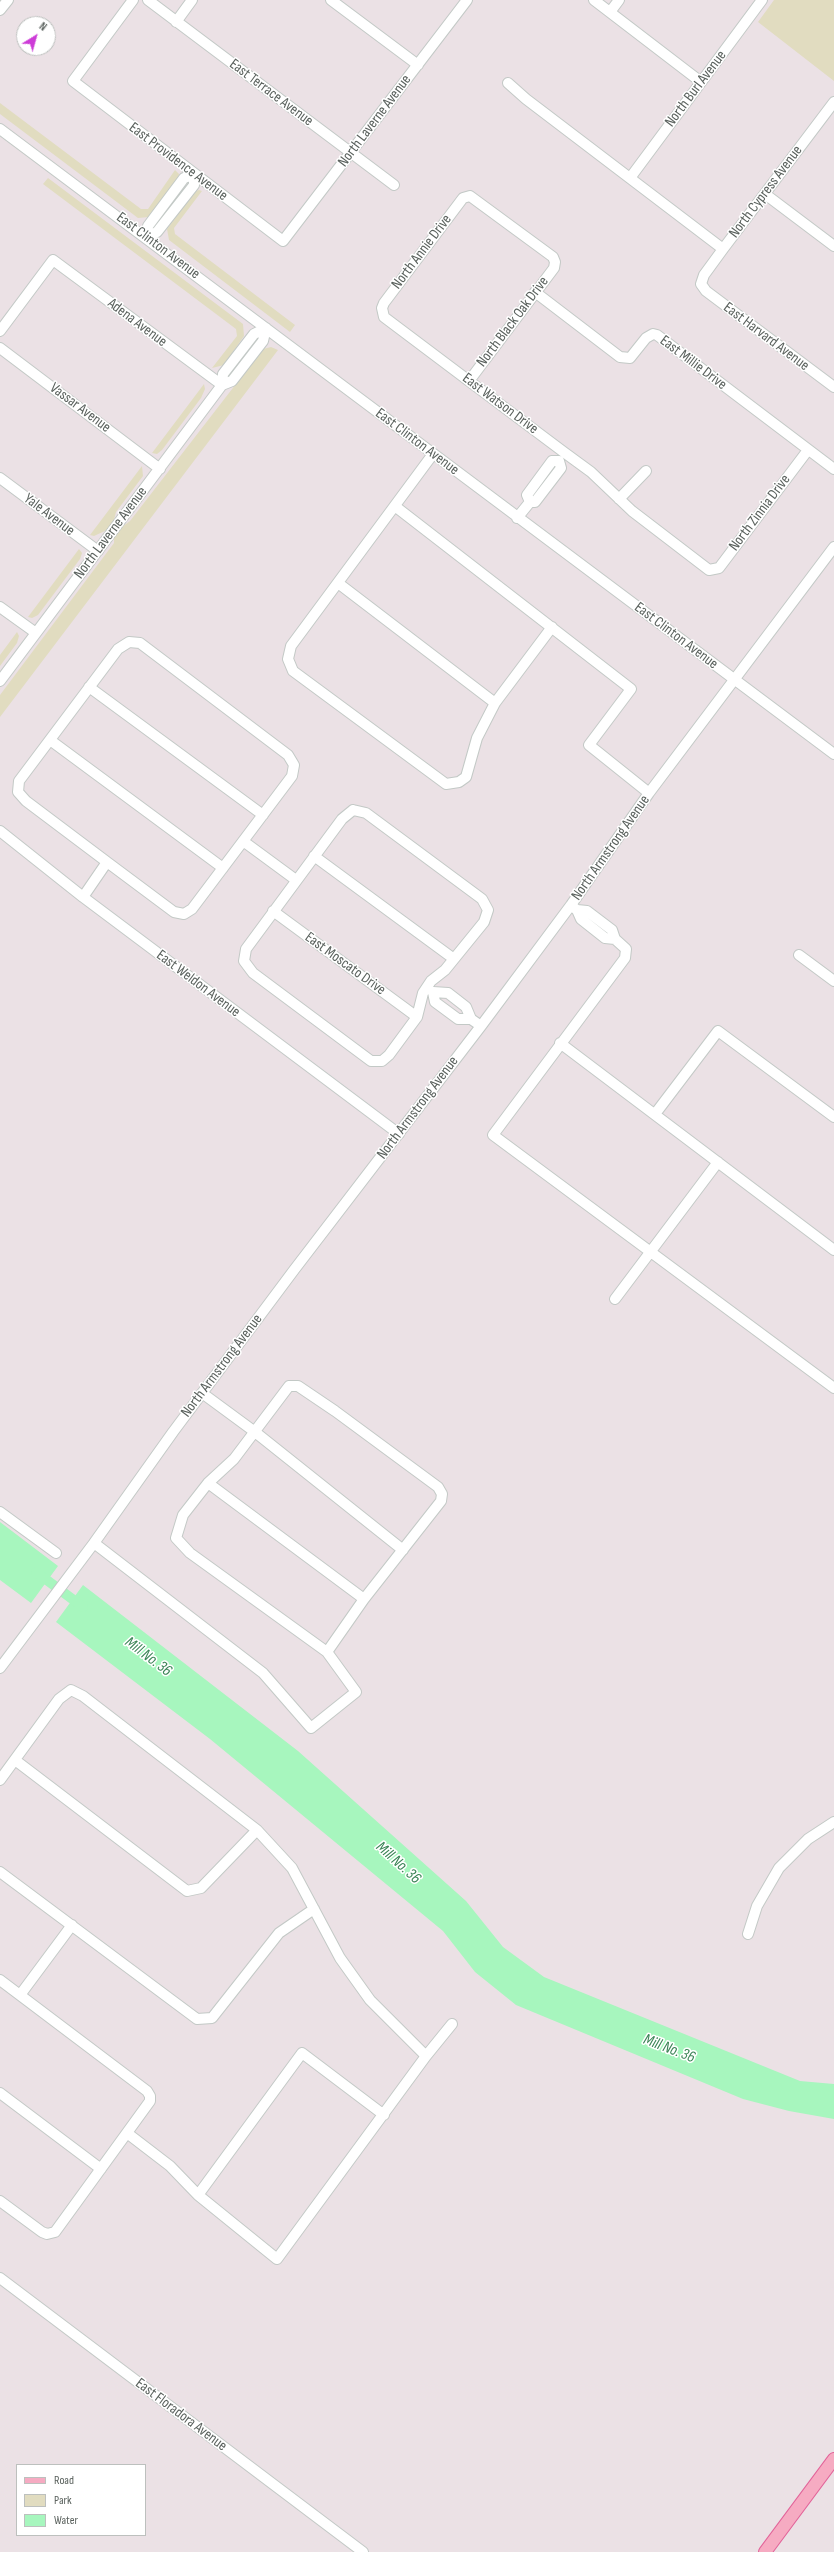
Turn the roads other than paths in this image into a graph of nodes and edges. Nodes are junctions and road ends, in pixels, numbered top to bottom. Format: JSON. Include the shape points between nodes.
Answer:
{"nodes":[{"id":1,"x":8,"y":0,"type":"edge"},
{"id":2,"x":133,"y":0,"type":"edge"},
{"id":3,"x":148,"y":0,"type":"edge"},
{"id":4,"x":192,"y":0,"type":"edge"},
{"id":5,"x":331,"y":0,"type":"edge"},
{"id":6,"x":467,"y":0,"type":"edge"},
{"id":7,"x":594,"y":0,"type":"edge"},
{"id":8,"x":619,"y":0,"type":"edge"},
{"id":9,"x":762,"y":0,"type":"edge"},
{"id":10,"x":0,"y":10,"type":"edge"},
{"id":11,"x":610,"y":12,"type":"junction"},
{"id":12,"x":176,"y":22,"type":"junction"},
{"id":13,"x":418,"y":65,"type":"junction"},
{"id":14,"x":508,"y":82,"type":"dead end"},
{"id":15,"x":701,"y":82,"type":"junction"},
{"id":16,"x":833,"y":105,"type":"edge"},
{"id":17,"x":0,"y":129,"type":"edge"},
{"id":18,"x":351,"y":153,"type":"junction"},
{"id":19,"x":194,"y":175,"type":"junction"},
{"id":20,"x":630,"y":178,"type":"junction"},
{"id":21,"x":394,"y":185,"type":"dead end"},
{"id":22,"x":765,"y":194,"type":"junction"},
{"id":23,"x":466,"y":196,"type":"joint"},
{"id":24,"x":147,"y":238,"type":"junction"},
{"id":25,"x":283,"y":242,"type":"joint"},
{"id":26,"x":834,"y":246,"type":"edge"},
{"id":27,"x":723,"y":248,"type":"junction"},
{"id":28,"x":701,"y":284,"type":"joint"},
{"id":29,"x":535,"y":292,"type":"junction"},
{"id":30,"x":382,"y":310,"type":"joint"},
{"id":31,"x":266,"y":328,"type":"junction"},
{"id":32,"x":0,"y":331,"type":"edge"},
{"id":33,"x":0,"y":348,"type":"edge"},
{"id":34,"x":469,"y":381,"type":"junction"},
{"id":35,"x":222,"y":386,"type":"junction"},
{"id":36,"x":834,"y":387,"type":"edge"},
{"id":37,"x":808,"y":450,"type":"junction"},
{"id":38,"x":433,"y":454,"type":"junction"},
{"id":39,"x":562,"y":457,"type":"junction"},
{"id":40,"x":160,"y":469,"type":"junction"},
{"id":41,"x":834,"y":469,"type":"edge"},
{"id":42,"x":646,"y":471,"type":"dead end"},
{"id":43,"x":0,"y":478,"type":"edge"},
{"id":44,"x":619,"y":499,"type":"junction"},
{"id":45,"x":396,"y":506,"type":"junction"},
{"id":46,"x":517,"y":518,"type":"junction"},
{"id":47,"x":834,"y":547,"type":"edge"},
{"id":48,"x":98,"y":551,"type":"junction"},
{"id":49,"x":709,"y":570,"type":"joint"},
{"id":50,"x":338,"y":583,"type":"junction"},
{"id":51,"x":0,"y":607,"type":"edge"},
{"id":52,"x":552,"y":627,"type":"junction"},
{"id":53,"x":36,"y":634,"type":"junction"},
{"id":54,"x":734,"y":679,"type":"junction"},
{"id":55,"x":0,"y":681,"type":"edge"},
{"id":56,"x":89,"y":687,"type":"junction"},
{"id":57,"x":495,"y":703,"type":"junction"},
{"id":58,"x":50,"y":740,"type":"junction"},
{"id":59,"x":834,"y":754,"type":"edge"},
{"id":60,"x":649,"y":792,"type":"junction"},
{"id":61,"x":263,"y":815,"type":"junction"},
{"id":62,"x":0,"y":831,"type":"edge"},
{"id":63,"x":243,"y":841,"type":"junction"},
{"id":64,"x":314,"y":856,"type":"junction"},
{"id":65,"x":107,"y":862,"type":"junction"},
{"id":66,"x":223,"y":868,"type":"junction"},
{"id":67,"x":296,"y":880,"type":"junction"},
{"id":68,"x":83,"y":897,"type":"junction"},
{"id":69,"x":574,"y":908,"type":"junction"},
{"id":70,"x":273,"y":911,"type":"junction"},
{"id":71,"x":799,"y":955,"type":"dead end"},
{"id":72,"x":454,"y":959,"type":"junction"},
{"id":73,"x":834,"y":981,"type":"edge"},
{"id":74,"x":430,"y":990,"type":"junction"},
{"id":75,"x":452,"y":996,"type":"junction"},
{"id":76,"x":443,"y":1008,"type":"junction"},
{"id":77,"x":417,"y":1017,"type":"junction"},
{"id":78,"x":471,"y":1020,"type":"junction"},
{"id":79,"x":481,"y":1026,"type":"junction"},
{"id":80,"x":560,"y":1043,"type":"junction"},
{"id":81,"x":655,"y":1114,"type":"junction"},
{"id":82,"x":834,"y":1117,"type":"edge"},
{"id":83,"x":399,"y":1134,"type":"junction"},
{"id":84,"x":718,"y":1162,"type":"junction"},
{"id":85,"x":834,"y":1250,"type":"edge"},
{"id":86,"x":651,"y":1253,"type":"junction"},
{"id":87,"x":615,"y":1299,"type":"dead end"},
{"id":88,"x":834,"y":1388,"type":"edge"},
{"id":89,"x":202,"y":1393,"type":"junction"},
{"id":90,"x":255,"y":1432,"type":"junction"},
{"id":91,"x":208,"y":1482,"type":"junction"},
{"id":92,"x":0,"y":1512,"type":"edge"},
{"id":93,"x":94,"y":1543,"type":"junction"},
{"id":94,"x":403,"y":1550,"type":"junction"},
{"id":95,"x":56,"y":1553,"type":"dead end"},
{"id":96,"x":364,"y":1599,"type":"junction"},
{"id":97,"x":327,"y":1652,"type":"junction"},
{"id":98,"x":0,"y":1668,"type":"edge"},
{"id":99,"x":15,"y":1760,"type":"junction"},
{"id":100,"x":0,"y":1780,"type":"edge"},
{"id":101,"x":834,"y":1822,"type":"edge"},
{"id":102,"x":257,"y":1830,"type":"junction"},
{"id":103,"x":0,"y":1872,"type":"edge"},
{"id":104,"x":314,"y":1909,"type":"junction"},
{"id":105,"x":72,"y":1924,"type":"junction"},
{"id":106,"x":748,"y":1934,"type":"dead end"},
{"id":107,"x":0,"y":1980,"type":"edge"},
{"id":108,"x":20,"y":1995,"type":"junction"},
{"id":109,"x":452,"y":2024,"type":"dead end"},
{"id":110,"x":426,"y":2056,"type":"junction"},
{"id":111,"x":0,"y":2093,"type":"edge"},
{"id":112,"x":384,"y":2115,"type":"junction"},
{"id":113,"x":127,"y":2133,"type":"junction"},
{"id":114,"x":101,"y":2169,"type":"junction"},
{"id":115,"x":198,"y":2195,"type":"junction"},
{"id":116,"x":0,"y":2201,"type":"edge"},
{"id":117,"x":0,"y":2278,"type":"edge"},
{"id":118,"x":834,"y":2459,"type":"edge"},
{"id":119,"x":363,"y":2552,"type":"edge"},
{"id":120,"x":765,"y":2552,"type":"edge"}],
"edges":[{"from":1,"to":10,"type":"street"},
{"from":2,"to":19,"type":"street","name":"East Providence Avenue","via":[[73,81]]},
{"from":3,"to":12,"type":"street","name":"East Terrace Avenue"},
{"from":4,"to":12,"type":"street"},
{"from":5,"to":13,"type":"street"},
{"from":6,"to":13,"type":"street","name":"North Laverne Avenue"},
{"from":7,"to":11,"type":"street"},
{"from":8,"to":11,"type":"street"},
{"from":9,"to":15,"type":"street","name":"North Burl Avenue"},
{"from":11,"to":15,"type":"street"},
{"from":12,"to":18,"type":"street","name":"East Terrace Avenue"},
{"from":13,"to":18,"type":"street","name":"North Laverne Avenue"},
{"from":14,"to":20,"type":"street","via":[[526,99]]},
{"from":15,"to":20,"type":"street","name":"North Burl Avenue"},
{"from":16,"to":22,"type":"street","name":"North Cypress Avenue"},
{"from":17,"to":24,"type":"street","name":"East Clinton Avenue"},
{"from":18,"to":21,"type":"street","name":"East Terrace Avenue"},
{"from":18,"to":25,"type":"street","name":"North Laverne Avenue"},
{"from":19,"to":24,"type":"street","via":[[184,178],[148,226]]},
{"from":19,"to":25,"type":"street","name":"East Providence Avenue"},
{"from":20,"to":27,"type":"street"},
{"from":22,"to":26,"type":"street"},
{"from":22,"to":27,"type":"street","name":"North Cypress Avenue"},
{"from":23,"to":29,"type":"street","name":"North Black Oak Drive","via":[[474,198],[553,257],[554,268]]},
{"from":23,"to":30,"type":"street","name":"North Annie Drive","via":[[384,303]]},
{"from":24,"to":31,"type":"street","name":"East Clinton Avenue"},
{"from":27,"to":28,"type":"street","name":"North Cypress Avenue","via":[[704,275]]},
{"from":28,"to":36,"type":"street","name":"East Harvard Avenue","via":[[706,291]]},
{"from":29,"to":34,"type":"street","name":"North Black Oak Drive"},
{"from":29,"to":37,"type":"street","name":"East Millie Drive","via":[[620,357],[630,358],[649,335],[657,335]]},
{"from":30,"to":34,"type":"street","name":"East Watson Drive","via":[[384,317]]},
{"from":31,"to":35,"type":"street","name":"North Laverne Avenue","via":[[263,341],[232,381]]},
{"from":31,"to":38,"type":"street","name":"East Clinton Avenue"},
{"from":32,"to":35,"type":"street","name":"Adena Avenue","via":[[53,260]]},
{"from":33,"to":40,"type":"street","name":"Vassar Avenue"},
{"from":34,"to":39,"type":"street","name":"East Watson Drive"},
{"from":35,"to":40,"type":"street","name":"North Laverne Avenue"},
{"from":37,"to":41,"type":"street","name":"East Millie Drive"},
{"from":37,"to":49,"type":"street","name":"North Zinnia Drive","via":[[719,568]]},
{"from":38,"to":45,"type":"street"},
{"from":38,"to":46,"type":"street","name":"East Clinton Avenue"},
{"from":39,"to":44,"type":"street","name":"East Watson Drive","via":[[597,477]]},
{"from":39,"to":46,"type":"street","via":[[561,468],[535,502],[530,502]]},
{"from":40,"to":48,"type":"street","name":"North Laverne Avenue"},
{"from":42,"to":44,"type":"street"},
{"from":43,"to":48,"type":"street","name":"Yale Avenue"},
{"from":44,"to":49,"type":"street","name":"East Watson Drive"},
{"from":45,"to":50,"type":"street"},
{"from":45,"to":52,"type":"street"},
{"from":46,"to":54,"type":"street","name":"East Clinton Avenue"},
{"from":47,"to":54,"type":"street","name":"North Armstrong Avenue"},
{"from":48,"to":53,"type":"street","name":"North Laverne Avenue"},
{"from":50,"to":57,"type":"street"},
{"from":50,"to":57,"type":"street","via":[[291,646],[288,659],[293,670],[446,784],[459,782],[466,777],[477,738]]},
{"from":51,"to":53,"type":"street"},
{"from":52,"to":57,"type":"street"},
{"from":52,"to":60,"type":"street","via":[[631,689],[589,745]]},
{"from":53,"to":55,"type":"street","name":"North Laverne Avenue"},
{"from":54,"to":59,"type":"street","name":"East Clinton Avenue"},
{"from":54,"to":60,"type":"street","name":"North Armstrong Avenue"},
{"from":56,"to":58,"type":"street"},
{"from":56,"to":61,"type":"street"},
{"from":56,"to":61,"type":"street","via":[[118,649],[129,642],[140,643],[288,755],[294,765],[292,776]]},
{"from":58,"to":65,"type":"street","via":[[19,781],[18,792],[26,801]]},
{"from":58,"to":66,"type":"street"},
{"from":60,"to":69,"type":"street","name":"North Armstrong Avenue"},
{"from":61,"to":63,"type":"street"},
{"from":62,"to":68,"type":"street","name":"East Weldon Avenue"},
{"from":63,"to":66,"type":"street"},
{"from":63,"to":67,"type":"street"},
{"from":64,"to":67,"type":"street"},
{"from":64,"to":72,"type":"street"},
{"from":64,"to":72,"type":"street","via":[[342,819],[353,810],[366,813],[482,899],[488,910],[484,922]]},
{"from":65,"to":66,"type":"street","via":[[174,912],[184,914],[192,909]]},
{"from":65,"to":68,"type":"street"},
{"from":67,"to":70,"type":"street"},
{"from":68,"to":83,"type":"street","name":"East Weldon Avenue"},
{"from":69,"to":79,"type":"street","name":"North Armstrong Avenue"},
{"from":69,"to":80,"type":"street","via":[[587,911],[612,930],[615,939],[626,949],[625,958]]},
{"from":70,"to":77,"type":"street","name":"East Moscato Drive"},
{"from":70,"to":77,"type":"street","via":[[246,949],[244,961],[253,973],[371,1061],[382,1061],[389,1055]]},
{"from":71,"to":73,"type":"street"},
{"from":72,"to":74,"type":"street"},
{"from":74,"to":75,"type":"street","via":[[446,991]]},
{"from":74,"to":76,"type":"street","via":[[435,1002]]},
{"from":74,"to":77,"type":"street","via":[[423,993]]},
{"from":75,"to":76,"type":"street"},
{"from":75,"to":78,"type":"street","via":[[466,1007]]},
{"from":76,"to":78,"type":"street","via":[[458,1019]]},
{"from":78,"to":79,"type":"street"},
{"from":79,"to":83,"type":"street","name":"North Armstrong Avenue"},
{"from":80,"to":81,"type":"street"},
{"from":80,"to":86,"type":"street","via":[[493,1135]]},
{"from":81,"to":82,"type":"street","via":[[718,1031]]},
{"from":81,"to":84,"type":"street"},
{"from":83,"to":89,"type":"street","name":"North Armstrong Avenue"},
{"from":84,"to":85,"type":"street"},
{"from":84,"to":86,"type":"street"},
{"from":86,"to":87,"type":"street"},
{"from":86,"to":88,"type":"street"},
{"from":89,"to":90,"type":"street"},
{"from":89,"to":93,"type":"street","name":"North Armstrong Avenue"},
{"from":90,"to":91,"type":"street","via":[[234,1459]]},
{"from":90,"to":94,"type":"street"},
{"from":90,"to":94,"type":"street","via":[[281,1395],[290,1386],[298,1386],[438,1488],[442,1494],[441,1501]]},
{"from":91,"to":96,"type":"street"},
{"from":91,"to":97,"type":"street","via":[[183,1515],[176,1538],[190,1553]]},
{"from":92,"to":95,"type":"street"},
{"from":93,"to":97,"type":"street","via":[[263,1673],[311,1728],[356,1692]]},
{"from":93,"to":98,"type":"street","name":"North Armstrong Avenue"},
{"from":94,"to":96,"type":"street"},
{"from":96,"to":97,"type":"street"},
{"from":99,"to":100,"type":"street"},
{"from":99,"to":102,"type":"street","via":[[187,1891],[201,1888]]},
{"from":99,"to":102,"type":"street","via":[[59,1698],[71,1690],[83,1696]]},
{"from":101,"to":106,"type":"street","via":[[808,1839],[779,1868],[757,1906]]},
{"from":102,"to":104,"type":"street","via":[[292,1868]]},
{"from":103,"to":105,"type":"street"},
{"from":104,"to":105,"type":"street","via":[[279,1933],[212,2018],[197,2019]]},
{"from":104,"to":110,"type":"street","via":[[340,1958],[370,2000]]},
{"from":105,"to":108,"type":"street"},
{"from":107,"to":108,"type":"street"},
{"from":108,"to":113,"type":"street","via":[[147,2091],[150,2101]]},
{"from":109,"to":110,"type":"street"},
{"from":110,"to":112,"type":"street"},
{"from":111,"to":114,"type":"street"},
{"from":112,"to":115,"type":"street","via":[[302,2053]]},
{"from":112,"to":115,"type":"street","via":[[277,2259]]},
{"from":113,"to":114,"type":"street"},
{"from":113,"to":115,"type":"street","via":[[170,2166]]},
{"from":114,"to":116,"type":"street","via":[[55,2232],[42,2232]]},
{"from":117,"to":119,"type":"street","name":"East Floradora Avenue"},
{"from":118,"to":120,"type":"main road"}]}
